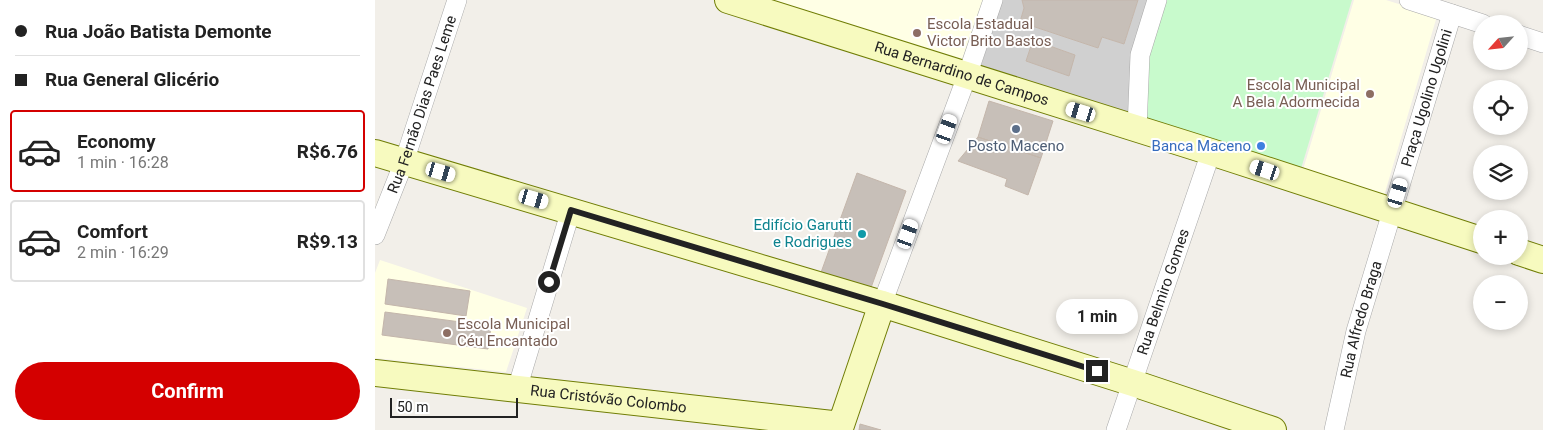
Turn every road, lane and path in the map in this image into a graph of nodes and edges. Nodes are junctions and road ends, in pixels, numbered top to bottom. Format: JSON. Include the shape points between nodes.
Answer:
{"nodes":[{"id":1,"x":457,"y":0,"type":"edge"},
{"id":2,"x":728,"y":0,"type":"edge"},
{"id":3,"x":993,"y":0,"type":"edge"},
{"id":4,"x":1157,"y":0,"type":"edge"},
{"id":5,"x":1420,"y":2,"type":"edge"},
{"id":6,"x":1452,"y":14,"type":"junction"},
{"id":7,"x":1473,"y":21,"type":"edge"},
{"id":8,"x":1528,"y":38,"type":"edge"},
{"id":9,"x":1543,"y":43,"type":"edge"},
{"id":10,"x":967,"y":76,"type":"junction"},
{"id":11,"x":1137,"y":129,"type":"junction"},
{"id":12,"x":375,"y":152,"type":"edge"},
{"id":13,"x":1211,"y":152,"type":"junction"},
{"id":14,"x":404,"y":162,"type":"junction"},
{"id":15,"x":571,"y":210,"type":"junction"},
{"id":16,"x":1392,"y":211,"type":"junction"},
{"id":17,"x":375,"y":235,"type":"edge"},
{"id":18,"x":1473,"y":237,"type":"edge"},
{"id":19,"x":1528,"y":255,"type":"edge"},
{"id":20,"x":1543,"y":260,"type":"edge"},
{"id":21,"x":883,"y":304,"type":"junction"},
{"id":22,"x":375,"y":373,"type":"edge"},
{"id":23,"x":1133,"y":383,"type":"junction"},
{"id":24,"x":517,"y":389,"type":"junction"},
{"id":25,"x":841,"y":427,"type":"edge"},
{"id":26,"x":1116,"y":430,"type":"edge"},
{"id":27,"x":1273,"y":430,"type":"edge"},
{"id":28,"x":1334,"y":430,"type":"edge"}],
"edges":[{"from":1,"to":14,"type":"street","name":"Rua Fernão Dias Paes Leme"},
{"from":2,"to":10,"type":"main road","name":"Rua Bernardino de Campos"},
{"from":3,"to":10,"type":"street"},
{"from":4,"to":11,"type":"street","via":[[1140,55]]},
{"from":5,"to":6,"type":"street"},
{"from":6,"to":7,"type":"street"},
{"from":6,"to":16,"type":"street","name":"Praça Ugolino Ugolini"},
{"from":8,"to":9,"type":"street"},
{"from":10,"to":11,"type":"main road","name":"Rua Bernardino de Campos"},
{"from":10,"to":21,"type":"street"},
{"from":11,"to":13,"type":"main road","name":"Rua Bernardino de Campos"},
{"from":12,"to":14,"type":"main road"},
{"from":13,"to":16,"type":"main road","name":"Rua Bernardino de Campos"},
{"from":13,"to":23,"type":"street","name":"Rua Belmiro Gomes"},
{"from":14,"to":15,"type":"main road"},
{"from":14,"to":17,"type":"street","name":"Rua Fernão Dias Paes Leme"},
{"from":15,"to":21,"type":"main road"},
{"from":15,"to":24,"type":"street"},
{"from":16,"to":18,"type":"main road","name":"Rua Bernardino de Campos"},
{"from":16,"to":28,"type":"street","name":"Rua Alfredo Braga","via":[[1356,331]]},
{"from":19,"to":20,"type":"main road"},
{"from":21,"to":23,"type":"main road"},
{"from":21,"to":25,"type":"main road"},
{"from":22,"to":24,"type":"main road","name":"Rua Cristóvão Colombo"},
{"from":23,"to":26,"type":"street","name":"Rua Belmiro Gomes"},
{"from":23,"to":27,"type":"main road"},
{"from":24,"to":25,"type":"main road","name":"Rua Cristóvão Colombo"}]}
